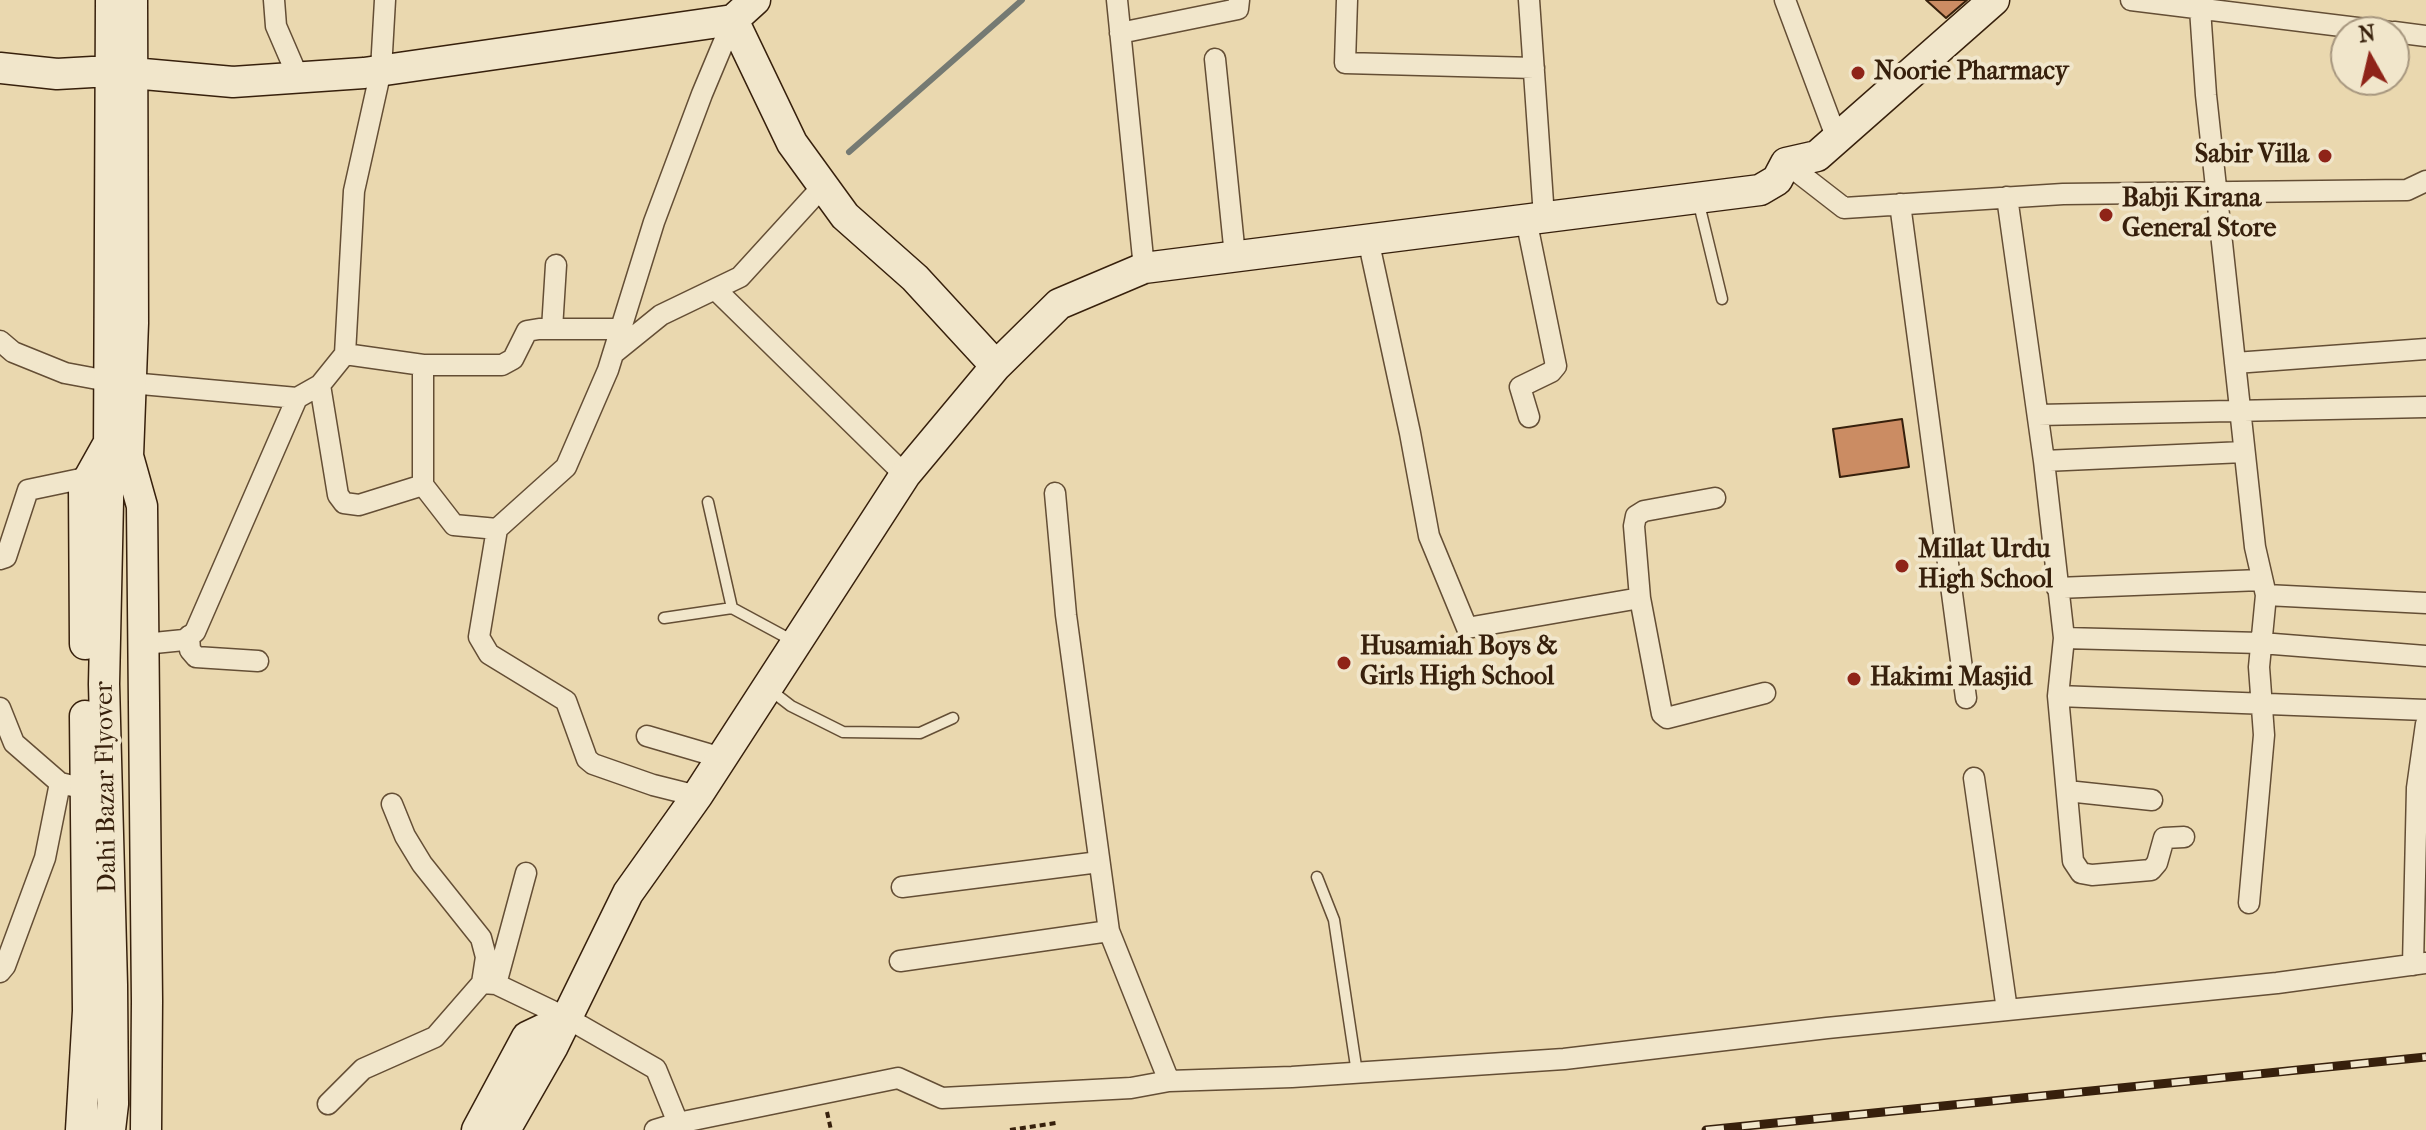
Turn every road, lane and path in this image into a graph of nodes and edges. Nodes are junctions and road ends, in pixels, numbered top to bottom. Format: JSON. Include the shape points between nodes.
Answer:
{"nodes":[{"id":1,"x":111,"y":0,"type":"edge"},
{"id":2,"x":132,"y":0,"type":"edge"},
{"id":3,"x":274,"y":0,"type":"edge"},
{"id":4,"x":385,"y":0,"type":"edge"},
{"id":5,"x":755,"y":0,"type":"edge"},
{"id":6,"x":1117,"y":0,"type":"edge"},
{"id":7,"x":1239,"y":0,"type":"edge"},
{"id":8,"x":1347,"y":0,"type":"edge"},
{"id":9,"x":1529,"y":0,"type":"edge"},
{"id":10,"x":1785,"y":0,"type":"edge"},
{"id":11,"x":1994,"y":0,"type":"edge"},
{"id":12,"x":2131,"y":0,"type":"edge"},
{"id":13,"x":2200,"y":9,"type":"junction"},
{"id":14,"x":733,"y":20,"type":"junction"},
{"id":15,"x":2330,"y":25,"type":"edge"},
{"id":16,"x":1120,"y":33,"type":"junction"},
{"id":17,"x":1215,"y":59,"type":"dead end"},
{"id":18,"x":0,"y":68,"type":"edge"},
{"id":19,"x":1534,"y":68,"type":"junction"},
{"id":20,"x":381,"y":70,"type":"junction"},
{"id":21,"x":121,"y":72,"type":"junction"},
{"id":22,"x":298,"y":77,"type":"junction"},
{"id":23,"x":1837,"y":139,"type":"junction"},
{"id":24,"x":1786,"y":163,"type":"junction"},
{"id":25,"x":2426,"y":181,"type":"edge"},
{"id":26,"x":823,"y":186,"type":"junction"},
{"id":27,"x":2217,"y":192,"type":"junction"},
{"id":28,"x":2007,"y":197,"type":"junction"},
{"id":29,"x":1698,"y":198,"type":"junction"},
{"id":30,"x":1900,"y":204,"type":"junction"},
{"id":31,"x":1535,"y":218,"type":"junction"},
{"id":32,"x":1368,"y":239,"type":"junction"},
{"id":33,"x":1235,"y":256,"type":"junction"},
{"id":34,"x":556,"y":265,"type":"dead end"},
{"id":35,"x":1144,"y":268,"type":"junction"},
{"id":36,"x":715,"y":289,"type":"junction"},
{"id":37,"x":1722,"y":299,"type":"dead end"},
{"id":38,"x":552,"y":329,"type":"junction"},
{"id":39,"x":621,"y":329,"type":"junction"},
{"id":40,"x":0,"y":341,"type":"edge"},
{"id":41,"x":2426,"y":349,"type":"edge"},
{"id":42,"x":614,"y":353,"type":"junction"},
{"id":43,"x":345,"y":354,"type":"junction"},
{"id":44,"x":2235,"y":363,"type":"junction"},
{"id":45,"x":423,"y":365,"type":"junction"},
{"id":46,"x":996,"y":366,"type":"junction"},
{"id":47,"x":120,"y":383,"type":"junction"},
{"id":48,"x":320,"y":385,"type":"junction"},
{"id":49,"x":297,"y":398,"type":"junction"},
{"id":50,"x":2426,"y":407,"type":"edge"},
{"id":51,"x":2240,"y":411,"type":"junction"},
{"id":52,"x":2038,"y":415,"type":"junction"},
{"id":53,"x":1529,"y":417,"type":"dead end"},
{"id":54,"x":118,"y":450,"type":"junction"},
{"id":55,"x":2244,"y":452,"type":"junction"},
{"id":56,"x":2044,"y":461,"type":"junction"},
{"id":57,"x":905,"y":475,"type":"junction"},
{"id":58,"x":108,"y":484,"type":"junction"},
{"id":59,"x":423,"y":485,"type":"junction"},
{"id":60,"x":1055,"y":493,"type":"dead end"},
{"id":61,"x":1715,"y":498,"type":"dead end"},
{"id":62,"x":708,"y":502,"type":"dead end"},
{"id":63,"x":497,"y":529,"type":"junction"},
{"id":64,"x":0,"y":559,"type":"edge"},
{"id":65,"x":2057,"y":588,"type":"junction"},
{"id":66,"x":2264,"y":588,"type":"junction"},
{"id":67,"x":1640,"y":598,"type":"junction"},
{"id":68,"x":2426,"y":603,"type":"edge"},
{"id":69,"x":732,"y":608,"type":"junction"},
{"id":70,"x":664,"y":618,"type":"dead end"},
{"id":71,"x":189,"y":636,"type":"junction"},
{"id":72,"x":2064,"y":638,"type":"junction"},
{"id":73,"x":797,"y":643,"type":"junction"},
{"id":74,"x":2261,"y":643,"type":"junction"},
{"id":75,"x":144,"y":644,"type":"junction"},
{"id":76,"x":2426,"y":656,"type":"edge"},
{"id":77,"x":258,"y":661,"type":"dead end"},
{"id":78,"x":767,"y":688,"type":"junction"},
{"id":79,"x":1765,"y":693,"type":"dead end"},
{"id":80,"x":2058,"y":696,"type":"junction"},
{"id":81,"x":1966,"y":698,"type":"dead end"},
{"id":82,"x":2262,"y":706,"type":"junction"},
{"id":83,"x":0,"y":708,"type":"edge"},
{"id":84,"x":2426,"y":710,"type":"edge"},
{"id":85,"x":953,"y":718,"type":"dead end"},
{"id":86,"x":2426,"y":724,"type":"edge"},
{"id":87,"x":647,"y":736,"type":"dead end"},
{"id":88,"x":722,"y":758,"type":"junction"},
{"id":89,"x":1974,"y":778,"type":"dead end"},
{"id":90,"x":72,"y":786,"type":"junction"},
{"id":91,"x":2421,"y":788,"type":"edge"},
{"id":92,"x":2067,"y":791,"type":"junction"},
{"id":93,"x":697,"y":796,"type":"junction"},
{"id":94,"x":2152,"y":800,"type":"dead end"},
{"id":95,"x":392,"y":804,"type":"dead end"},
{"id":96,"x":2184,"y":837,"type":"dead end"},
{"id":97,"x":1099,"y":862,"type":"junction"},
{"id":98,"x":526,"y":873,"type":"dead end"},
{"id":99,"x":1317,"y":877,"type":"dead end"},
{"id":100,"x":902,"y":887,"type":"dead end"},
{"id":101,"x":2420,"y":888,"type":"edge"},
{"id":102,"x":2249,"y":903,"type":"dead end"},
{"id":103,"x":1109,"y":931,"type":"junction"},
{"id":104,"x":900,"y":961,"type":"dead end"},
{"id":105,"x":2420,"y":964,"type":"edge"},
{"id":106,"x":0,"y":972,"type":"edge"},
{"id":107,"x":489,"y":984,"type":"junction"},
{"id":108,"x":2007,"y":1010,"type":"junction"},
{"id":109,"x":567,"y":1018,"type":"junction"},
{"id":110,"x":1357,"y":1073,"type":"junction"},
{"id":111,"x":1169,"y":1081,"type":"junction"},
{"id":112,"x":328,"y":1104,"type":"dead end"},
{"id":113,"x":678,"y":1123,"type":"junction"},
{"id":114,"x":1056,"y":1123,"type":"dead end"},
{"id":115,"x":81,"y":1130,"type":"edge"},
{"id":116,"x":110,"y":1130,"type":"edge"},
{"id":117,"x":131,"y":1130,"type":"edge"},
{"id":118,"x":146,"y":1130,"type":"edge"},
{"id":119,"x":477,"y":1130,"type":"edge"},
{"id":120,"x":505,"y":1130,"type":"edge"},
{"id":121,"x":655,"y":1130,"type":"edge"},
{"id":122,"x":1010,"y":1130,"type":"edge"}],
"edges":[{"from":1,"to":21,"type":"street"},
{"from":2,"to":21,"type":"street"},
{"from":3,"to":22,"type":"street","via":[[276,26]]},
{"from":4,"to":20,"type":"street"},
{"from":5,"to":14,"type":"street"},
{"from":6,"to":16,"type":"street"},
{"from":7,"to":16,"type":"street","via":[[1238,9]]},
{"from":8,"to":19,"type":"street","via":[[1345,63]]},
{"from":9,"to":19,"type":"street"},
{"from":10,"to":23,"type":"street"},
{"from":11,"to":23,"type":"street"},
{"from":12,"to":13,"type":"street"},
{"from":13,"to":15,"type":"street"},
{"from":13,"to":27,"type":"street"},
{"from":14,"to":20,"type":"street"},
{"from":14,"to":26,"type":"street","via":[[792,143]]},
{"from":14,"to":39,"type":"street","via":[[654,222]]},
{"from":16,"to":35,"type":"street"},
{"from":17,"to":33,"type":"street"},
{"from":18,"to":21,"type":"street","via":[[57,74]]},
{"from":19,"to":31,"type":"street"},
{"from":20,"to":22,"type":"street"},
{"from":20,"to":43,"type":"street","via":[[354,191]]},
{"from":21,"to":22,"type":"street","via":[[233,82]]},
{"from":21,"to":47,"type":"street","name":"Dahi Bazar Flyover"},
{"from":23,"to":24,"type":"street","via":[[1817,156]]},
{"from":24,"to":29,"type":"street","via":[[1777,180],[1760,190]]},
{"from":24,"to":30,"type":"street","via":[[1844,208]]},
{"from":25,"to":27,"type":"street","via":[[2407,190]]},
{"from":26,"to":36,"type":"street","via":[[740,277]]},
{"from":26,"to":46,"type":"street","via":[[845,216],[915,278]]},
{"from":27,"to":28,"type":"street"},
{"from":27,"to":44,"type":"street"},
{"from":28,"to":30,"type":"street"},
{"from":28,"to":52,"type":"street"},
{"from":29,"to":31,"type":"street"},
{"from":29,"to":37,"type":"lane"},
{"from":30,"to":81,"type":"street"},
{"from":31,"to":32,"type":"street"},
{"from":31,"to":53,"type":"street","via":[[1556,366],[1520,387]]},
{"from":32,"to":33,"type":"street"},
{"from":32,"to":67,"type":"street","via":[[1429,536],[1467,628]]},
{"from":33,"to":35,"type":"street"},
{"from":34,"to":38,"type":"street"},
{"from":35,"to":46,"type":"street","via":[[1059,304]]},
{"from":36,"to":42,"type":"street","via":[[661,315]]},
{"from":36,"to":57,"type":"street"},
{"from":38,"to":39,"type":"street"},
{"from":38,"to":45,"type":"street","via":[[527,331],[513,359],[502,365]]},
{"from":39,"to":42,"type":"street"},
{"from":40,"to":47,"type":"street","via":[[13,352],[65,373]]},
{"from":41,"to":44,"type":"street"},
{"from":42,"to":63,"type":"street","via":[[566,467]]},
{"from":43,"to":45,"type":"street"},
{"from":43,"to":48,"type":"street"},
{"from":44,"to":51,"type":"street"},
{"from":45,"to":59,"type":"street"},
{"from":46,"to":57,"type":"street"},
{"from":47,"to":49,"type":"street"},
{"from":47,"to":54,"type":"street","name":"Dahi Bazar Flyover"},
{"from":48,"to":49,"type":"street"},
{"from":48,"to":59,"type":"street","via":[[338,495],[344,503],[359,505]]},
{"from":49,"to":71,"type":"street"},
{"from":50,"to":51,"type":"street"},
{"from":51,"to":52,"type":"street"},
{"from":51,"to":55,"type":"street"},
{"from":52,"to":56,"type":"street"},
{"from":54,"to":58,"type":"street","name":"Dahi Bazar Flyover"},
{"from":54,"to":75,"type":"street","via":[[142,506]]},
{"from":55,"to":56,"type":"street"},
{"from":55,"to":66,"type":"street"},
{"from":56,"to":65,"type":"street"},
{"from":57,"to":73,"type":"street"},
{"from":58,"to":64,"type":"street","via":[[28,490],[6,557]]},
{"from":58,"to":90,"type":"street","via":[[84,487]]},
{"from":58,"to":116,"type":"street","name":"Dahi Bazar Flyover","via":[[104,684]]},
{"from":58,"to":117,"type":"street","name":"Dahi Bazar Flyover"},
{"from":59,"to":63,"type":"street","via":[[454,525]]},
{"from":60,"to":97,"type":"street"},
{"from":61,"to":67,"type":"street","via":[[1636,516]]},
{"from":62,"to":69,"type":"lane"},
{"from":63,"to":93,"type":"street","via":[[479,637],[489,654],[566,701],[593,764]]},
{"from":65,"to":66,"type":"street"},
{"from":65,"to":72,"type":"street"},
{"from":66,"to":68,"type":"street"},
{"from":66,"to":74,"type":"street"},
{"from":67,"to":79,"type":"street","via":[[1667,718]]},
{"from":69,"to":70,"type":"lane"},
{"from":69,"to":73,"type":"lane"},
{"from":71,"to":75,"type":"street"},
{"from":71,"to":77,"type":"street","via":[[196,657]]},
{"from":72,"to":74,"type":"street"},
{"from":72,"to":80,"type":"street"},
{"from":73,"to":78,"type":"street"},
{"from":74,"to":76,"type":"street"},
{"from":74,"to":82,"type":"street"},
{"from":75,"to":118,"type":"street"},
{"from":78,"to":85,"type":"lane","via":[[843,732],[920,733]]},
{"from":78,"to":88,"type":"street"},
{"from":80,"to":82,"type":"street"},
{"from":80,"to":92,"type":"street"},
{"from":82,"to":84,"type":"street"},
{"from":82,"to":102,"type":"street"},
{"from":83,"to":90,"type":"street","via":[[14,743]]},
{"from":86,"to":91,"type":"street"},
{"from":87,"to":88,"type":"street"},
{"from":88,"to":93,"type":"street"},
{"from":89,"to":108,"type":"street"},
{"from":90,"to":106,"type":"street"},
{"from":90,"to":115,"type":"street","via":[[88,1011]]},
{"from":91,"to":101,"type":"street"},
{"from":92,"to":94,"type":"street"},
{"from":92,"to":96,"type":"street","via":[[2073,861],[2081,873],[2151,870],[2164,838]]},
{"from":93,"to":109,"type":"street","via":[[628,893]]},
{"from":95,"to":107,"type":"street","via":[[422,864],[481,938]]},
{"from":97,"to":100,"type":"street"},
{"from":97,"to":103,"type":"street"},
{"from":98,"to":107,"type":"street"},
{"from":99,"to":110,"type":"lane","via":[[1334,920]]},
{"from":101,"to":105,"type":"street"},
{"from":103,"to":104,"type":"street"},
{"from":103,"to":111,"type":"street"},
{"from":105,"to":108,"type":"street"},
{"from":107,"to":109,"type":"street"},
{"from":107,"to":112,"type":"street","via":[[435,1037],[363,1069]]},
{"from":108,"to":110,"type":"street","via":[[1564,1059]]},
{"from":109,"to":113,"type":"street","via":[[656,1069]]},
{"from":109,"to":119,"type":"street","via":[[527,1037]]},
{"from":109,"to":120,"type":"street"},
{"from":110,"to":111,"type":"street"},
{"from":111,"to":113,"type":"street","via":[[1131,1088],[942,1098],[898,1078]]},
{"from":113,"to":121,"type":"street"},
{"from":114,"to":122,"type":"path"}]}
